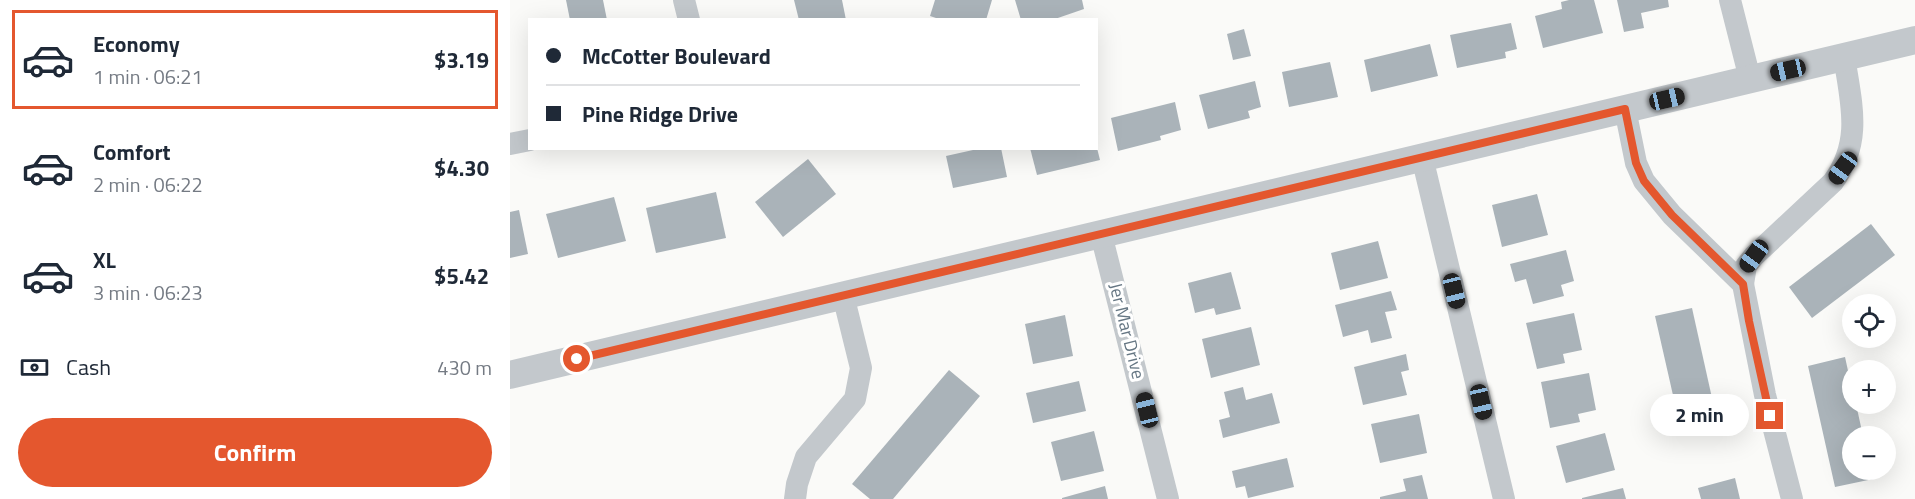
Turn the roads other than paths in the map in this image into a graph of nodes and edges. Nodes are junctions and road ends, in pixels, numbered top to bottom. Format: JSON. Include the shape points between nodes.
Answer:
{"nodes":[{"id":1,"x":684,"y":0,"type":"edge"},
{"id":2,"x":1730,"y":0,"type":"edge"},
{"id":3,"x":688,"y":18,"type":"edge"},
{"id":4,"x":1915,"y":40,"type":"edge"},
{"id":5,"x":1844,"y":56,"type":"junction"},
{"id":6,"x":1750,"y":79,"type":"junction"},
{"id":7,"x":1625,"y":109,"type":"junction"},
{"id":8,"x":528,"y":140,"type":"edge"},
{"id":9,"x":510,"y":144,"type":"edge"},
{"id":10,"x":1422,"y":157,"type":"junction"},
{"id":11,"x":1101,"y":234,"type":"junction"},
{"id":12,"x":1743,"y":284,"type":"junction"},
{"id":13,"x":843,"y":296,"type":"junction"},
{"id":14,"x":510,"y":375,"type":"edge"},
{"id":15,"x":795,"y":499,"type":"edge"},
{"id":16,"x":1168,"y":499,"type":"edge"},
{"id":17,"x":1504,"y":499,"type":"edge"},
{"id":18,"x":1792,"y":499,"type":"edge"}],
"edges":[{"from":1,"to":3,"type":"street"},
{"from":2,"to":6,"type":"street"},
{"from":4,"to":5,"type":"street"},
{"from":5,"to":6,"type":"street"},
{"from":5,"to":12,"type":"street","via":[[1853,137],[1843,168],[1827,189],[1754,256],[1746,266]]},
{"from":6,"to":7,"type":"street"},
{"from":7,"to":10,"type":"street"},
{"from":7,"to":12,"type":"street","via":[[1636,163],[1644,181],[1672,215]]},
{"from":8,"to":9,"type":"street"},
{"from":10,"to":11,"type":"street"},
{"from":10,"to":17,"type":"street"},
{"from":11,"to":13,"type":"street"},
{"from":11,"to":16,"type":"street","name":"Jer Mar Drive"},
{"from":12,"to":18,"type":"street","via":[[1765,395]]},
{"from":13,"to":14,"type":"street"},
{"from":13,"to":15,"type":"street","via":[[861,368],[855,399],[806,457]]}]}
